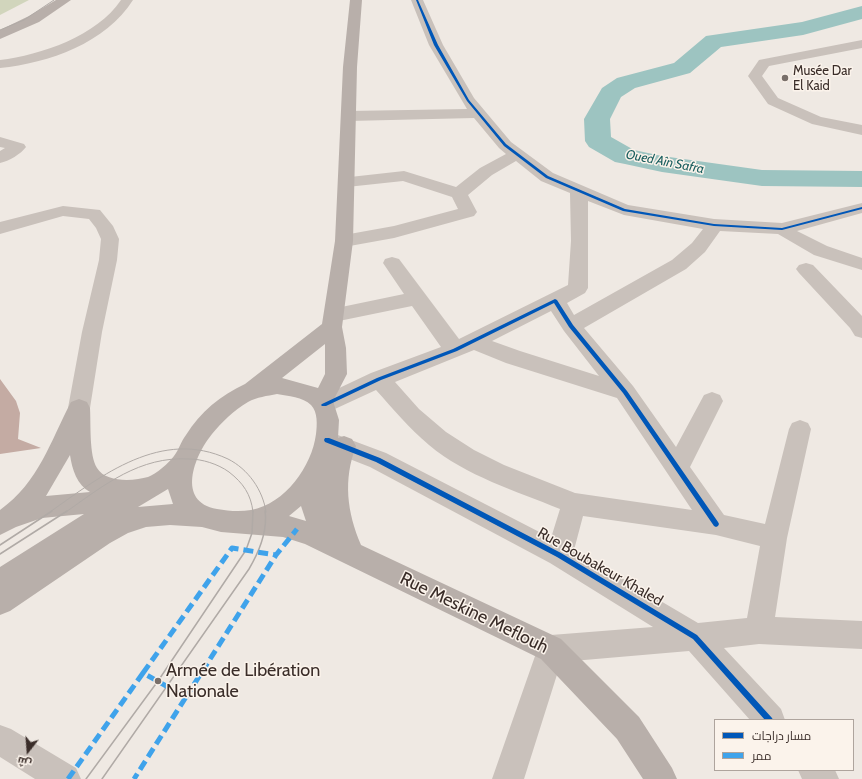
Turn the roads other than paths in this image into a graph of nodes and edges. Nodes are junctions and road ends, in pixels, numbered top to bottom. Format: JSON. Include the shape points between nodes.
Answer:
{"nodes":[{"id":1,"x":65,"y":0,"type":"edge"},
{"id":2,"x":127,"y":0,"type":"edge"},
{"id":3,"x":356,"y":0,"type":"edge"},
{"id":4,"x":417,"y":0,"type":"edge"},
{"id":5,"x":0,"y":35,"type":"edge"},
{"id":6,"x":862,"y":44,"type":"edge"},
{"id":7,"x":0,"y":64,"type":"edge"},
{"id":8,"x":478,"y":113,"type":"junction"},
{"id":9,"x":349,"y":116,"type":"junction"},
{"id":10,"x":862,"y":130,"type":"edge"},
{"id":11,"x":0,"y":142,"type":"edge"},
{"id":12,"x":518,"y":155,"type":"junction"},
{"id":13,"x":0,"y":158,"type":"edge"},
{"id":14,"x":347,"y":182,"type":"junction"},
{"id":15,"x":579,"y":191,"type":"junction"},
{"id":16,"x":459,"y":194,"type":"junction"},
{"id":17,"x":862,"y":208,"type":"edge"},
{"id":18,"x":714,"y":225,"type":"junction"},
{"id":19,"x":0,"y":228,"type":"edge"},
{"id":20,"x":782,"y":229,"type":"junction"},
{"id":21,"x":344,"y":241,"type":"junction"},
{"id":22,"x":392,"y":263,"type":"dead end"},
{"id":23,"x":862,"y":264,"type":"edge"},
{"id":24,"x":806,"y":269,"type":"dead end"},
{"id":25,"x":417,"y":298,"type":"junction"},
{"id":26,"x":555,"y":301,"type":"junction"},
{"id":27,"x":333,"y":321,"type":"junction"},
{"id":28,"x":571,"y":326,"type":"junction"},
{"id":29,"x":862,"y":331,"type":"edge"},
{"id":30,"x":464,"y":345,"type":"junction"},
{"id":31,"x":379,"y":379,"type":"junction"},
{"id":32,"x":253,"y":390,"type":"junction"},
{"id":33,"x":625,"y":392,"type":"junction"},
{"id":34,"x":712,"y":401,"type":"dead end"},
{"id":35,"x":322,"y":404,"type":"junction"},
{"id":36,"x":79,"y":408,"type":"junction"},
{"id":37,"x":800,"y":429,"type":"dead end"},
{"id":38,"x":336,"y":443,"type":"junction"},
{"id":39,"x":183,"y":463,"type":"junction"},
{"id":40,"x":677,"y":468,"type":"junction"},
{"id":41,"x":313,"y":474,"type":"junction"},
{"id":42,"x":160,"y":483,"type":"junction"},
{"id":43,"x":135,"y":495,"type":"junction"},
{"id":44,"x":574,"y":504,"type":"junction"},
{"id":45,"x":202,"y":516,"type":"junction"},
{"id":46,"x":2,"y":523,"type":"edge"},
{"id":47,"x":243,"y":523,"type":"junction"},
{"id":48,"x":716,"y":524,"type":"junction"},
{"id":49,"x":774,"y":538,"type":"junction"},
{"id":50,"x":351,"y":553,"type":"junction"},
{"id":51,"x":559,"y":555,"type":"junction"},
{"id":52,"x":0,"y":582,"type":"edge"},
{"id":53,"x":0,"y":602,"type":"edge"},
{"id":54,"x":759,"y":630,"type":"junction"},
{"id":55,"x":862,"y":636,"type":"edge"},
{"id":56,"x":695,"y":637,"type":"junction"},
{"id":57,"x":552,"y":649,"type":"junction"},
{"id":58,"x":769,"y":719,"type":"edge"},
{"id":59,"x":0,"y":740,"type":"edge"},
{"id":60,"x":815,"y":771,"type":"edge"},
{"id":61,"x":660,"y":778,"type":"edge"},
{"id":62,"x":64,"y":779,"type":"edge"},
{"id":63,"x":508,"y":779,"type":"edge"},
{"id":64,"x":823,"y":779,"type":"edge"}],
"edges":[{"from":1,"to":5,"type":"main road","via":[[34,19]]},
{"from":2,"to":7,"type":"street","via":[[102,27],[62,49],[27,60]]},
{"from":3,"to":9,"type":"main road"},
{"from":4,"to":8,"type":"street","via":[[436,45]]},
{"from":6,"to":10,"type":"street","via":[[764,63],[755,76],[773,101],[817,121]]},
{"from":8,"to":9,"type":"street"},
{"from":8,"to":12,"type":"street","via":[[505,145]]},
{"from":9,"to":14,"type":"main road"},
{"from":11,"to":13,"type":"street","via":[[18,147]]},
{"from":12,"to":15,"type":"street","via":[[547,177]]},
{"from":12,"to":16,"type":"street","via":[[502,161],[479,176]]},
{"from":14,"to":16,"type":"street","via":[[404,176]]},
{"from":14,"to":21,"type":"main road"},
{"from":15,"to":18,"type":"street","via":[[624,210]]},
{"from":15,"to":26,"type":"street","via":[[578,288]]},
{"from":16,"to":21,"type":"street","via":[[468,212],[394,232]]},
{"from":17,"to":20,"type":"street"},
{"from":18,"to":20,"type":"street"},
{"from":18,"to":28,"type":"street","via":[[709,236],[695,252],[672,271]]},
{"from":19,"to":36,"type":"street","via":[[64,211],[94,214],[110,239]]},
{"from":20,"to":23,"type":"street","via":[[804,245],[824,254]]},
{"from":21,"to":27,"type":"main road"},
{"from":22,"to":25,"type":"street"},
{"from":24,"to":29,"type":"street"},
{"from":25,"to":27,"type":"street"},
{"from":25,"to":30,"type":"street"},
{"from":26,"to":28,"type":"street"},
{"from":26,"to":30,"type":"street"},
{"from":27,"to":32,"type":"main road"},
{"from":27,"to":35,"type":"main road","via":[[336,374]]},
{"from":28,"to":33,"type":"street"},
{"from":30,"to":31,"type":"street"},
{"from":30,"to":33,"type":"street"},
{"from":31,"to":35,"type":"street"},
{"from":31,"to":44,"type":"street","via":[[410,415],[438,439],[466,457]]},
{"from":32,"to":35,"type":"main road","via":[[265,387],[290,388],[311,394]]},
{"from":32,"to":39,"type":"main road","via":[[236,399],[213,418],[189,448]]},
{"from":33,"to":40,"type":"street"},
{"from":34,"to":40,"type":"street"},
{"from":35,"to":38,"type":"main road"},
{"from":36,"to":42,"type":"main road","via":[[83,465],[86,474],[99,483],[119,489],[142,488]]},
{"from":36,"to":46,"type":"main road","via":[[62,448],[43,481],[28,501]]},
{"from":37,"to":49,"type":"street"},
{"from":38,"to":41,"type":"main road","via":[[320,461]]},
{"from":38,"to":50,"type":"main road","via":[[334,482],[340,524]]},
{"from":38,"to":51,"type":"street","name":"Rue Boubakeur Khaled","via":[[378,460]]},
{"from":39,"to":42,"type":"main road"},
{"from":39,"to":45,"type":"main road","via":[[180,478],[183,500]]},
{"from":40,"to":48,"type":"street"},
{"from":41,"to":47,"type":"main road","via":[[300,494],[287,506],[267,517]]},
{"from":41,"to":50,"type":"main road","name":"Rue Meskine Meflouh","via":[[312,501],[316,516],[324,530]]},
{"from":42,"to":43,"type":"main road"},
{"from":43,"to":46,"type":"main road","via":[[114,500],[47,506],[30,510]]},
{"from":43,"to":52,"type":"main road"},
{"from":44,"to":48,"type":"street"},
{"from":44,"to":51,"type":"street"},
{"from":45,"to":47,"type":"main road","name":"Rue Meskine Meflouh"},
{"from":45,"to":53,"type":"main road","via":[[156,515],[120,525]]},
{"from":47,"to":50,"type":"main road","name":"Rue Meskine Meflouh","via":[[297,529]]},
{"from":48,"to":49,"type":"street"},
{"from":49,"to":54,"type":"street"},
{"from":50,"to":57,"type":"main road","name":"Rue Meskine Meflouh"},
{"from":51,"to":56,"type":"street","name":"Rue Boubakeur Khaled"},
{"from":54,"to":55,"type":"street"},
{"from":54,"to":56,"type":"street"},
{"from":56,"to":57,"type":"street"},
{"from":56,"to":58,"type":"street","name":"Rue Boubakeur Khaled"},
{"from":57,"to":61,"type":"main road","name":"Rue Meskine Meflouh","via":[[628,728]]},
{"from":57,"to":63,"type":"street"},
{"from":59,"to":62,"type":"street"},
{"from":60,"to":64,"type":"street"}]}
